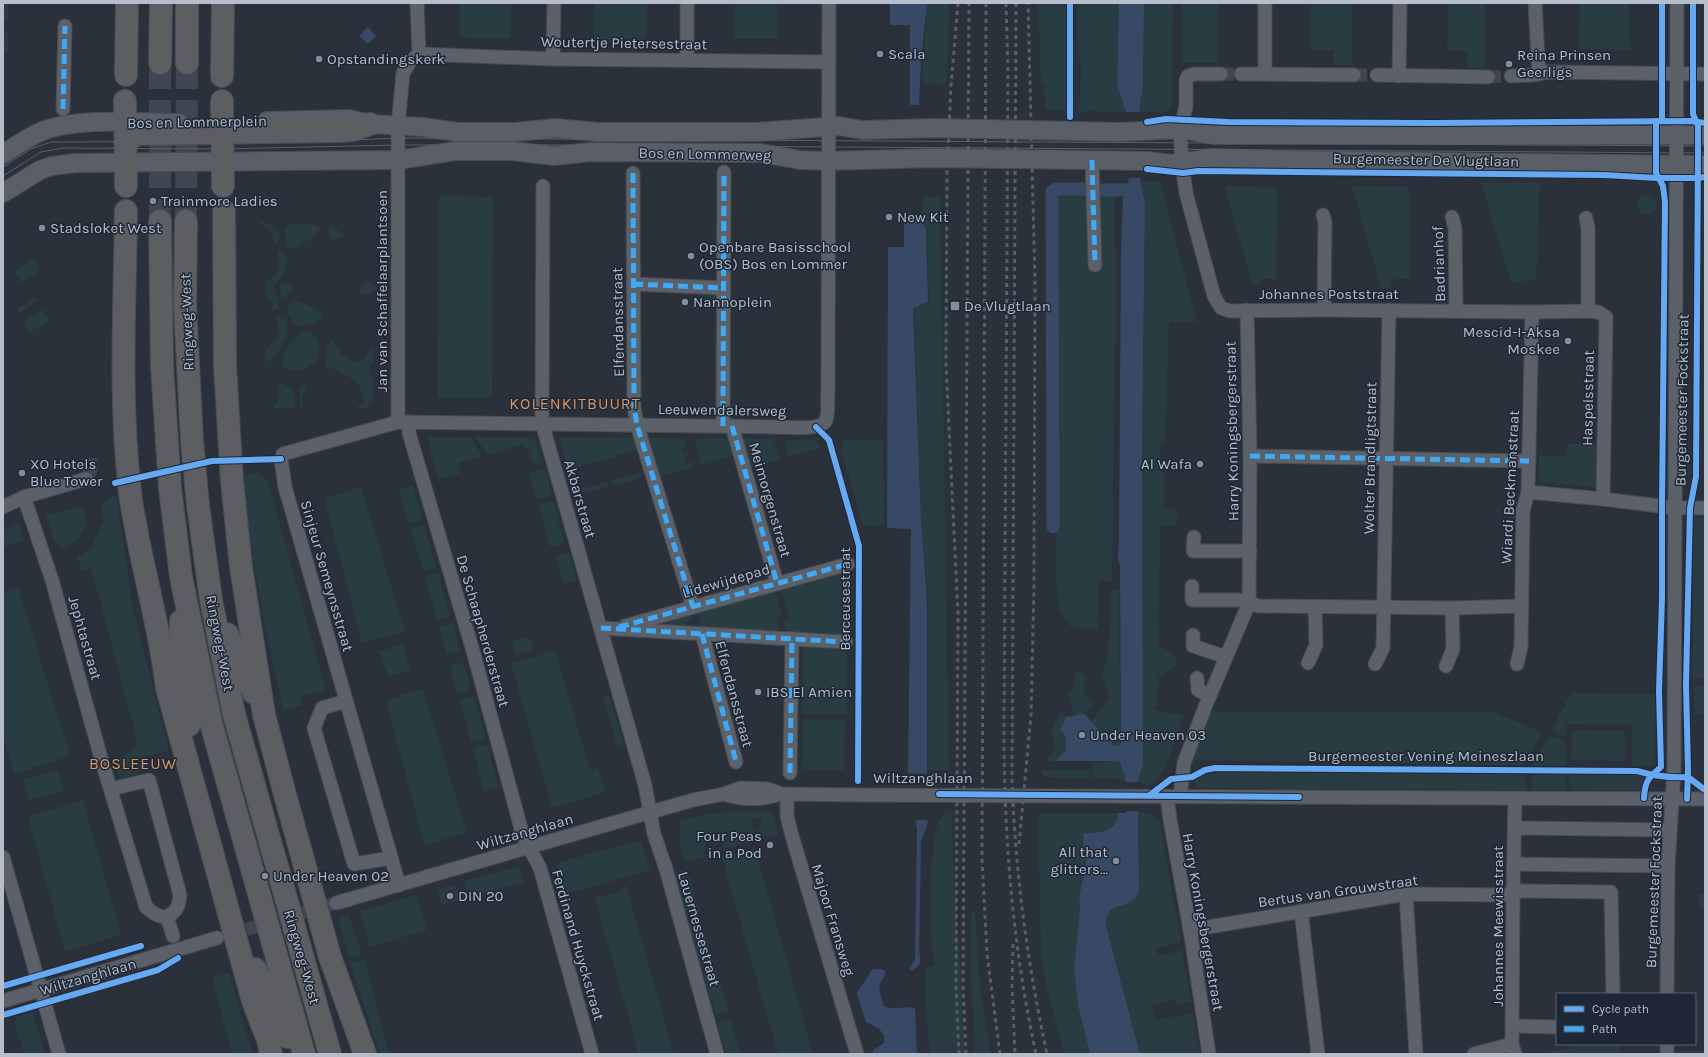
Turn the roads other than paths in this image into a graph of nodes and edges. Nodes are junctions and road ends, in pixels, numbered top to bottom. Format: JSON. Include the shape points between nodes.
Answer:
{"nodes":[{"id":1,"x":127,"y":3,"type":"edge"},
{"id":2,"x":161,"y":3,"type":"edge"},
{"id":3,"x":187,"y":3,"type":"edge"},
{"id":4,"x":223,"y":3,"type":"edge"},
{"id":5,"x":417,"y":3,"type":"edge"},
{"id":6,"x":554,"y":3,"type":"edge"},
{"id":7,"x":687,"y":3,"type":"edge"},
{"id":8,"x":829,"y":3,"type":"edge"},
{"id":9,"x":1265,"y":3,"type":"edge"},
{"id":10,"x":1400,"y":3,"type":"edge"},
{"id":11,"x":1535,"y":3,"type":"edge"},
{"id":12,"x":1677,"y":3,"type":"edge"},
{"id":13,"x":65,"y":26,"type":"dead end"},
{"id":14,"x":419,"y":54,"type":"junction"},
{"id":15,"x":553,"y":59,"type":"junction"},
{"id":16,"x":687,"y":59,"type":"junction"},
{"id":17,"x":829,"y":62,"type":"junction"},
{"id":18,"x":160,"y":63,"type":"tunnel mouth"},
{"id":19,"x":187,"y":63,"type":"tunnel mouth"},
{"id":20,"x":1264,"y":73,"type":"junction"},
{"id":21,"x":1677,"y":73,"type":"junction"},
{"id":22,"x":1699,"y":73,"type":"edge"},
{"id":23,"x":1221,"y":74,"type":"tunnel mouth"},
{"id":24,"x":1241,"y":74,"type":"tunnel mouth"},
{"id":25,"x":1539,"y":74,"type":"junction"},
{"id":26,"x":126,"y":75,"type":"dead end"},
{"id":27,"x":1354,"y":75,"type":"tunnel mouth"},
{"id":28,"x":1377,"y":75,"type":"tunnel mouth"},
{"id":29,"x":222,"y":76,"type":"dead end"},
{"id":30,"x":1399,"y":76,"type":"junction"},
{"id":31,"x":1511,"y":76,"type":"tunnel mouth"},
{"id":32,"x":1488,"y":77,"type":"tunnel mouth"},
{"id":33,"x":125,"y":100,"type":"dead end"},
{"id":34,"x":222,"y":101,"type":"dead end"},
{"id":35,"x":63,"y":109,"type":"dead end"},
{"id":36,"x":370,"y":124,"type":"joint"},
{"id":37,"x":398,"y":126,"type":"junction"},
{"id":38,"x":828,"y":126,"type":"junction"},
{"id":39,"x":223,"y":128,"type":"junction"},
{"id":40,"x":1180,"y":129,"type":"junction"},
{"id":41,"x":1010,"y":130,"type":"joint"},
{"id":42,"x":1677,"y":134,"type":"junction"},
{"id":43,"x":1705,"y":135,"type":"edge"},
{"id":44,"x":126,"y":142,"type":"junction"},
{"id":45,"x":3,"y":154,"type":"edge"},
{"id":46,"x":1012,"y":159,"type":"joint"},
{"id":47,"x":398,"y":160,"type":"junction"},
{"id":48,"x":1092,"y":160,"type":"junction"},
{"id":49,"x":222,"y":161,"type":"junction"},
{"id":50,"x":1182,"y":164,"type":"junction"},
{"id":51,"x":1677,"y":165,"type":"junction"},
{"id":52,"x":1705,"y":165,"type":"edge"},
{"id":53,"x":827,"y":168,"type":"junction"},
{"id":54,"x":724,"y":172,"type":"dead end"},
{"id":55,"x":633,"y":173,"type":"dead end"},
{"id":56,"x":126,"y":186,"type":"dead end"},
{"id":57,"x":223,"y":186,"type":"dead end"},
{"id":58,"x":543,"y":186,"type":"dead end"},
{"id":59,"x":3,"y":193,"type":"edge"},
{"id":60,"x":126,"y":211,"type":"dead end"},
{"id":61,"x":224,"y":212,"type":"dead end"},
{"id":62,"x":1323,"y":215,"type":"dead end"},
{"id":63,"x":1452,"y":217,"type":"dead end"},
{"id":64,"x":1586,"y":218,"type":"dead end"},
{"id":65,"x":186,"y":220,"type":"tunnel mouth"},
{"id":66,"x":160,"y":221,"type":"tunnel mouth"},
{"id":67,"x":1095,"y":265,"type":"dead end"},
{"id":68,"x":633,"y":284,"type":"junction"},
{"id":69,"x":724,"y":288,"type":"junction"},
{"id":70,"x":1247,"y":310,"type":"junction"},
{"id":71,"x":1324,"y":310,"type":"junction"},
{"id":72,"x":1389,"y":310,"type":"junction"},
{"id":73,"x":1456,"y":311,"type":"junction"},
{"id":74,"x":1588,"y":311,"type":"junction"},
{"id":75,"x":1532,"y":312,"type":"junction"},
{"id":76,"x":403,"y":422,"type":"junction"},
{"id":77,"x":542,"y":423,"type":"junction"},
{"id":78,"x":637,"y":425,"type":"junction"},
{"id":79,"x":728,"y":426,"type":"junction"},
{"id":80,"x":1250,"y":456,"type":"junction"},
{"id":81,"x":281,"y":459,"type":"joint"},
{"id":82,"x":1386,"y":459,"type":"junction"},
{"id":83,"x":1529,"y":461,"type":"junction"},
{"id":84,"x":86,"y":478,"type":"dead end"},
{"id":85,"x":1528,"y":492,"type":"junction"},
{"id":86,"x":24,"y":498,"type":"junction"},
{"id":87,"x":1603,"y":499,"type":"junction"},
{"id":88,"x":3,"y":507,"type":"edge"},
{"id":89,"x":1675,"y":508,"type":"junction"},
{"id":90,"x":1705,"y":508,"type":"edge"},
{"id":91,"x":1194,"y":538,"type":"dead end"},
{"id":92,"x":1250,"y":551,"type":"junction"},
{"id":93,"x":848,"y":564,"type":"dead end"},
{"id":94,"x":181,"y":577,"type":"junction"},
{"id":95,"x":777,"y":583,"type":"junction"},
{"id":96,"x":1192,"y":586,"type":"dead end"},
{"id":97,"x":211,"y":600,"type":"junction"},
{"id":98,"x":1249,"y":603,"type":"junction"},
{"id":99,"x":1522,"y":606,"type":"junction"},
{"id":100,"x":693,"y":607,"type":"junction"},
{"id":101,"x":1314,"y":607,"type":"junction"},
{"id":102,"x":1384,"y":607,"type":"junction"},
{"id":103,"x":1452,"y":608,"type":"junction"},
{"id":104,"x":607,"y":629,"type":"junction"},
{"id":105,"x":702,"y":634,"type":"junction"},
{"id":106,"x":1193,"y":635,"type":"dead end"},
{"id":107,"x":792,"y":639,"type":"junction"},
{"id":108,"x":846,"y":642,"type":"dead end"},
{"id":109,"x":1226,"y":657,"type":"junction"},
{"id":110,"x":163,"y":659,"type":"junction"},
{"id":111,"x":1308,"y":663,"type":"dead end"},
{"id":112,"x":1375,"y":664,"type":"dead end"},
{"id":113,"x":1517,"y":664,"type":"dead end"},
{"id":114,"x":1446,"y":666,"type":"dead end"},
{"id":115,"x":1198,"y":678,"type":"dead end"},
{"id":116,"x":1210,"y":696,"type":"junction"},
{"id":117,"x":346,"y":701,"type":"junction"},
{"id":118,"x":264,"y":715,"type":"junction"},
{"id":119,"x":189,"y":725,"type":"junction"},
{"id":120,"x":736,"y":762,"type":"dead end"},
{"id":121,"x":790,"y":773,"type":"dead end"},
{"id":122,"x":111,"y":789,"type":"junction"},
{"id":123,"x":784,"y":794,"type":"junction"},
{"id":124,"x":1174,"y":796,"type":"junction"},
{"id":125,"x":1515,"y":798,"type":"junction"},
{"id":126,"x":1671,"y":798,"type":"junction"},
{"id":127,"x":1705,"y":799,"type":"edge"},
{"id":128,"x":651,"y":812,"type":"junction"},
{"id":129,"x":1515,"y":828,"type":"junction"},
{"id":130,"x":1670,"y":830,"type":"junction"},
{"id":131,"x":529,"y":847,"type":"junction"},
{"id":132,"x":3,"y":857,"type":"edge"},
{"id":133,"x":391,"y":858,"type":"junction"},
{"id":134,"x":1514,"y":864,"type":"junction"},
{"id":135,"x":1668,"y":866,"type":"junction"},
{"id":136,"x":399,"y":885,"type":"junction"},
{"id":137,"x":1406,"y":894,"type":"junction"},
{"id":138,"x":1513,"y":894,"type":"junction"},
{"id":139,"x":336,"y":903,"type":"tunnel mouth"},
{"id":140,"x":1301,"y":911,"type":"junction"},
{"id":141,"x":167,"y":917,"type":"junction"},
{"id":142,"x":1190,"y":930,"type":"junction"},
{"id":143,"x":173,"y":936,"type":"dead end"},
{"id":144,"x":217,"y":938,"type":"tunnel mouth"},
{"id":145,"x":330,"y":957,"type":"junction"},
{"id":146,"x":255,"y":968,"type":"junction"},
{"id":147,"x":40,"y":990,"type":"junction"},
{"id":148,"x":1613,"y":993,"type":"edge"},
{"id":149,"x":1667,"y":993,"type":"edge"},
{"id":150,"x":3,"y":1001,"type":"edge"},
{"id":151,"x":1513,"y":1026,"type":"junction"},
{"id":152,"x":1556,"y":1027,"type":"edge"},
{"id":153,"x":269,"y":1044,"type":"edge"},
{"id":154,"x":1514,"y":1049,"type":"edge"},
{"id":155,"x":59,"y":1054,"type":"edge"},
{"id":156,"x":297,"y":1054,"type":"edge"},
{"id":157,"x":304,"y":1054,"type":"edge"},
{"id":158,"x":331,"y":1054,"type":"edge"},
{"id":159,"x":365,"y":1054,"type":"edge"},
{"id":160,"x":592,"y":1054,"type":"edge"},
{"id":161,"x":718,"y":1054,"type":"edge"},
{"id":162,"x":857,"y":1054,"type":"edge"},
{"id":163,"x":1209,"y":1054,"type":"edge"},
{"id":164,"x":1318,"y":1054,"type":"edge"},
{"id":165,"x":1416,"y":1054,"type":"edge"},
{"id":166,"x":1474,"y":1054,"type":"edge"}],
"edges":[{"from":1,"to":26,"type":"highway"},
{"from":2,"to":18,"type":"highway"},
{"from":3,"to":19,"type":"highway"},
{"from":4,"to":29,"type":"highway"},
{"from":5,"to":14,"type":"street"},
{"from":6,"to":15,"type":"street"},
{"from":7,"to":16,"type":"street"},
{"from":8,"to":17,"type":"street"},
{"from":9,"to":20,"type":"street"},
{"from":10,"to":30,"type":"street"},
{"from":11,"to":25,"type":"street"},
{"from":12,"to":21,"type":"street","name":"Burgemeester Fockstraat"},
{"from":13,"to":35,"type":"street"},
{"from":14,"to":15,"type":"street","name":"Woutertje Pietersestraat"},
{"from":14,"to":37,"type":"street","name":"Jan van Schaffelaarplantsoen","via":[[403,73]]},
{"from":15,"to":16,"type":"street","name":"Woutertje Pietersestraat"},
{"from":16,"to":17,"type":"street","name":"Woutertje Pietersestraat"},
{"from":17,"to":38,"type":"street"},
{"from":20,"to":24,"type":"street"},
{"from":20,"to":27,"type":"street"},
{"from":21,"to":22,"type":"street"},
{"from":21,"to":25,"type":"street"},
{"from":21,"to":42,"type":"street","name":"Burgemeester Fockstraat"},
{"from":23,"to":40,"type":"street","via":[[1188,76],[1186,107]]},
{"from":25,"to":31,"type":"street"},
{"from":28,"to":30,"type":"street"},
{"from":30,"to":32,"type":"street"},
{"from":33,"to":44,"type":"highway"},
{"from":34,"to":39,"type":"highway"},
{"from":36,"to":37,"type":"main road"},
{"from":36,"to":39,"type":"highway","via":[[341,131]]},
{"from":37,"to":38,"type":"main road","name":"Bos en Lommerweg","via":[[458,132],[516,132],[555,128],[598,132],[755,132]]},
{"from":37,"to":47,"type":"street","name":"Jan van Schaffelaarplantsoen"},
{"from":38,"to":41,"type":"main road","name":"Bos en Lommerweg","via":[[862,130]]},
{"from":38,"to":53,"type":"street"},
{"from":39,"to":44,"type":"highway","via":[[138,134]]},
{"from":39,"to":49,"type":"highway"},
{"from":40,"to":41,"type":"main road","name":"Burgemeester De Vlugtlaan","via":[[1120,132]]},
{"from":40,"to":42,"type":"main road","name":"Burgemeester De Vlugtlaan","via":[[1214,135]]},
{"from":40,"to":50,"type":"street"},
{"from":42,"to":43,"type":"main road","name":"Burgemeester De Vlugtlaan"},
{"from":42,"to":51,"type":"street","name":"Burgemeester Fockstraat"},
{"from":44,"to":45,"type":"main road","name":"Bos en Lommerplein","via":[[67,124],[44,130]]},
{"from":44,"to":49,"type":"main road","name":"Bos en Lommerplein"},
{"from":44,"to":56,"type":"highway"},
{"from":44,"to":59,"type":"main road","name":"Bos en Lommerplein","via":[[76,163],[40,170]]},
{"from":46,"to":48,"type":"main road","name":"Burgemeester De Vlugtlaan"},
{"from":46,"to":53,"type":"main road","name":"Bos en Lommerweg","via":[[932,158]]},
{"from":47,"to":49,"type":"main road","name":"Bos en Lommerplein"},
{"from":47,"to":53,"type":"main road","name":"Bos en Lommerweg","via":[[455,151],[512,151],[554,156],[592,152],[761,153]]},
{"from":47,"to":76,"type":"street","name":"Jan van Schaffelaarplantsoen"},
{"from":48,"to":50,"type":"main road","name":"Burgemeester De Vlugtlaan"},
{"from":48,"to":67,"type":"street"},
{"from":49,"to":57,"type":"highway"},
{"from":50,"to":51,"type":"main road","name":"Burgemeester De Vlugtlaan","via":[[1212,158]]},
{"from":50,"to":70,"type":"street","name":"Johannes Poststraat","via":[[1186,193],[1214,296],[1221,308],[1230,311]]},
{"from":51,"to":52,"type":"main road","name":"Burgemeester De Vlugtlaan"},
{"from":51,"to":89,"type":"street","name":"Burgemeester Fockstraat"},
{"from":53,"to":79,"type":"street","name":"Leeuwendalersweg","via":[[826,420],[816,427]]},
{"from":54,"to":69,"type":"street","name":"Meimorgenstraat"},
{"from":55,"to":68,"type":"street","name":"Elfendansstraat"},
{"from":58,"to":77,"type":"street","name":"Akbarstraat"},
{"from":60,"to":110,"type":"highway","via":[[123,388],[125,442],[130,494]]},
{"from":61,"to":118,"type":"highway","via":[[228,418],[232,481],[241,567]]},
{"from":62,"to":71,"type":"street"},
{"from":63,"to":73,"type":"street","name":"Badrianhof","via":[[1455,228]]},
{"from":64,"to":74,"type":"street"},
{"from":65,"to":97,"type":"highway","name":"Ringweg-West","via":[[185,307],[192,441]]},
{"from":66,"to":94,"type":"highway","name":"Ringweg-West","via":[[162,366],[170,488]]},
{"from":68,"to":69,"type":"street"},
{"from":68,"to":78,"type":"street","name":"Elfendansstraat","via":[[634,407]]},
{"from":69,"to":79,"type":"street","name":"Meimorgenstraat"},
{"from":70,"to":71,"type":"street","name":"Johannes Poststraat"},
{"from":70,"to":80,"type":"street","name":"Harry Koningsbergerstraat"},
{"from":71,"to":72,"type":"street","name":"Johannes Poststraat"},
{"from":72,"to":73,"type":"street","name":"Johannes Poststraat"},
{"from":72,"to":82,"type":"street","name":"Wolter Brandligtstraat"},
{"from":73,"to":75,"type":"street","name":"Johannes Poststraat"},
{"from":74,"to":75,"type":"street","name":"Johannes Poststraat"},
{"from":74,"to":87,"type":"street","name":"Haspelsstraat","via":[[1598,312],[1606,317]]},
{"from":75,"to":83,"type":"street","name":"Wiardi Beckmanstraat"},
{"from":76,"to":77,"type":"street","name":"Leeuwendalersweg"},
{"from":76,"to":81,"type":"street","name":"Leeuwendalersweg","via":[[284,454]]},
{"from":76,"to":131,"type":"street","name":"De Schaapherderstraat","via":[[409,433],[473,651],[523,836]]},
{"from":77,"to":78,"type":"street","name":"Leeuwendalersweg"},
{"from":77,"to":104,"type":"street","name":"Akbarstraat"},
{"from":78,"to":79,"type":"street","name":"Leeuwendalersweg"},
{"from":78,"to":100,"type":"street","name":"Elfendansstraat"},
{"from":79,"to":95,"type":"street","name":"Meimorgenstraat"},
{"from":80,"to":82,"type":"street"},
{"from":80,"to":92,"type":"street","name":"Harry Koningsbergerstraat"},
{"from":81,"to":117,"type":"street","name":"Sinjeur Semeynsstraat","via":[[285,487]]},
{"from":82,"to":83,"type":"street"},
{"from":82,"to":102,"type":"street","name":"Wolter Brandligtstraat"},
{"from":83,"to":85,"type":"street","name":"Wiardi Beckmanstraat"},
{"from":84,"to":86,"type":"street"},
{"from":85,"to":87,"type":"street"},
{"from":85,"to":99,"type":"street","name":"Wiardi Beckmanstraat","via":[[1523,511]]},
{"from":86,"to":88,"type":"street"},
{"from":86,"to":122,"type":"street","name":"Jephtastraat","via":[[52,580]]},
{"from":87,"to":89,"type":"street"},
{"from":89,"to":90,"type":"street"},
{"from":89,"to":126,"type":"street","name":"Burgemeester Fockstraat","via":[[1674,763]]},
{"from":91,"to":92,"type":"street","via":[[1193,551]]},
{"from":92,"to":98,"type":"street","name":"Harry Koningsbergerstraat"},
{"from":93,"to":95,"type":"street","name":"Lidewijdepad"},
{"from":94,"to":119,"type":"highway","via":[[180,664]]},
{"from":94,"to":157,"type":"highway","name":"Ringweg-West","via":[[211,723]]},
{"from":95,"to":100,"type":"street","name":"Lidewijdepad"},
{"from":96,"to":98,"type":"street","via":[[1192,600],[1239,600]]},
{"from":97,"to":118,"type":"highway"},
{"from":97,"to":158,"type":"highway","name":"Ringweg-West","via":[[234,714]]},
{"from":98,"to":101,"type":"street","via":[[1259,606]]},
{"from":98,"to":109,"type":"street","name":"Harry Koningsbergerstraat"},
{"from":99,"to":103,"type":"street"},
{"from":99,"to":113,"type":"street","name":"Wiardi Beckmanstraat","via":[[1521,648]]},
{"from":100,"to":104,"type":"street","name":"Lidewijdepad"},
{"from":101,"to":102,"type":"street"},
{"from":101,"to":111,"type":"street","via":[[1316,645]]},
{"from":102,"to":103,"type":"street"},
{"from":102,"to":112,"type":"street","name":"Wolter Brandligtstraat","via":[[1383,648]]},
{"from":103,"to":114,"type":"street","via":[[1453,649]]},
{"from":104,"to":105,"type":"street"},
{"from":104,"to":128,"type":"street","name":"Akbarstraat"},
{"from":105,"to":107,"type":"street"},
{"from":105,"to":120,"type":"street","name":"Elfendansstraat"},
{"from":106,"to":109,"type":"street","via":[[1193,646]]},
{"from":107,"to":108,"type":"street"},
{"from":107,"to":121,"type":"street"},
{"from":109,"to":116,"type":"street","name":"Harry Koningsbergerstraat"},
{"from":110,"to":119,"type":"highway"},
{"from":110,"to":153,"type":"highway","via":[[168,694],[253,1001]]},
{"from":115,"to":116,"type":"street","via":[[1198,690]]},
{"from":116,"to":124,"type":"street","name":"Harry Koningsbergerstraat"},
{"from":117,"to":133,"type":"street","name":"Sinjeur Semeynsstraat"},
{"from":117,"to":133,"type":"street","via":[[322,708],[314,728],[354,864]]},
{"from":118,"to":145,"type":"highway"},
{"from":119,"to":146,"type":"highway"},
{"from":122,"to":141,"type":"street","name":"Jephtastraat","via":[[146,907],[160,917]]},
{"from":122,"to":141,"type":"street","via":[[148,780],[180,895],[179,906]]},
{"from":123,"to":124,"type":"street","name":"Wiltzanghlaan"},
{"from":123,"to":128,"type":"street","name":"Wiltzanghlaan","via":[[768,789],[743,788]]},
{"from":123,"to":162,"type":"street","name":"Majoor Fransweg","via":[[792,836]]},
{"from":124,"to":125,"type":"street"},
{"from":124,"to":142,"type":"street","name":"Harry Koningsbergerstraat","via":[[1170,820]]},
{"from":125,"to":126,"type":"street"},
{"from":125,"to":129,"type":"street","name":"Johannes Meewisstraat"},
{"from":126,"to":127,"type":"street"},
{"from":126,"to":130,"type":"street","name":"Burgemeester Fockstraat"},
{"from":128,"to":131,"type":"street","name":"Wiltzanghlaan"},
{"from":128,"to":161,"type":"street","name":"Lauernessestraat","via":[[656,840]]},
{"from":129,"to":130,"type":"street"},
{"from":129,"to":134,"type":"street","name":"Johannes Meewisstraat"},
{"from":130,"to":135,"type":"street","name":"Burgemeester Fockstraat"},
{"from":131,"to":136,"type":"street","name":"Wiltzanghlaan"},
{"from":131,"to":160,"type":"street","name":"Ferdinand Huyckstraat","via":[[540,868]]},
{"from":132,"to":147,"type":"street"},
{"from":133,"to":136,"type":"street","name":"Sinjeur Semeynsstraat"},
{"from":134,"to":135,"type":"street"},
{"from":134,"to":138,"type":"street","name":"Johannes Meewisstraat"},
{"from":135,"to":149,"type":"street","name":"Burgemeester Fockstraat"},
{"from":136,"to":139,"type":"street","name":"Wiltzanghlaan"},
{"from":137,"to":138,"type":"street","name":"Bertus van Grouwstraat"},
{"from":137,"to":140,"type":"street","name":"Bertus van Grouwstraat"},
{"from":137,"to":165,"type":"street"},
{"from":138,"to":148,"type":"street","name":"Bertus van Grouwstraat","via":[[1522,891],[1611,892]]},
{"from":138,"to":151,"type":"street","name":"Johannes Meewisstraat"},
{"from":140,"to":142,"type":"street","name":"Bertus van Grouwstraat"},
{"from":140,"to":164,"type":"street"},
{"from":141,"to":143,"type":"street"},
{"from":142,"to":163,"type":"street","name":"Harry Koningsbergerstraat"},
{"from":144,"to":147,"type":"street","name":"Wiltzanghlaan"},
{"from":145,"to":158,"type":"highway"},
{"from":145,"to":159,"type":"highway"},
{"from":146,"to":153,"type":"highway"},
{"from":146,"to":156,"type":"highway"},
{"from":147,"to":150,"type":"street","name":"Wiltzanghlaan"},
{"from":147,"to":155,"type":"street"},
{"from":151,"to":152,"type":"street"},
{"from":151,"to":154,"type":"street","name":"Johannes Meewisstraat"},
{"from":154,"to":166,"type":"street"}]}
